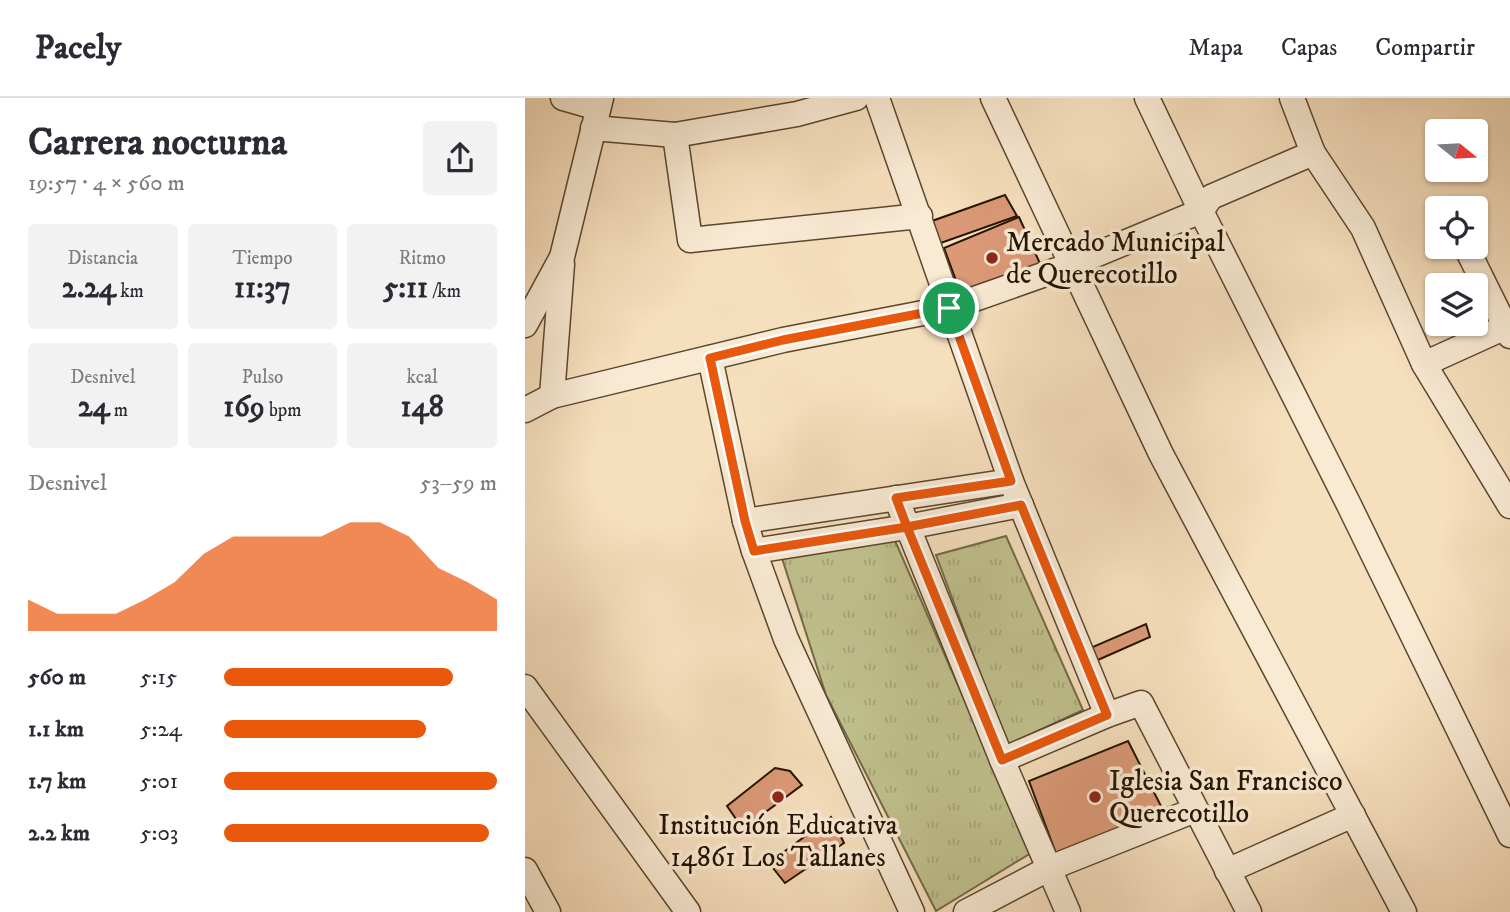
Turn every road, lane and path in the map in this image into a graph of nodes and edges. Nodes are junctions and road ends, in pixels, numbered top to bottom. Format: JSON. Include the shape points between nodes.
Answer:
{"nodes":[{"id":1,"x":563,"y":98,"type":"edge"},
{"id":2,"x":856,"y":98,"type":"edge"},
{"id":3,"x":877,"y":98,"type":"edge"},
{"id":4,"x":993,"y":98,"type":"edge"},
{"id":5,"x":1147,"y":98,"type":"edge"},
{"id":6,"x":1292,"y":98,"type":"edge"},
{"id":7,"x":597,"y":111,"type":"edge"},
{"id":8,"x":675,"y":135,"type":"junction"},
{"id":9,"x":1313,"y":153,"type":"junction"},
{"id":10,"x":1201,"y":211,"type":"junction"},
{"id":11,"x":919,"y":216,"type":"junction"},
{"id":12,"x":562,"y":257,"type":"junction"},
{"id":13,"x":1472,"y":259,"type":"edge"},
{"id":14,"x":1071,"y":265,"type":"junction"},
{"id":15,"x":949,"y":308,"type":"junction"},
{"id":16,"x":525,"y":325,"type":"edge"},
{"id":17,"x":1509,"y":329,"type":"edge"},
{"id":18,"x":710,"y":358,"type":"junction"},
{"id":19,"x":1424,"y":364,"type":"junction"},
{"id":20,"x":552,"y":396,"type":"junction"},
{"id":21,"x":525,"y":410,"type":"edge"},
{"id":22,"x":1011,"y":481,"type":"junction"},
{"id":23,"x":896,"y":498,"type":"junction"},
{"id":24,"x":1021,"y":505,"type":"junction"},
{"id":25,"x":1510,"y":506,"type":"edge"},
{"id":26,"x":745,"y":521,"type":"junction"},
{"id":27,"x":907,"y":527,"type":"junction"},
{"id":28,"x":754,"y":551,"type":"junction"},
{"id":29,"x":525,"y":687,"type":"edge"},
{"id":30,"x":1107,"y":715,"type":"junction"},
{"id":31,"x":1002,"y":760,"type":"junction"},
{"id":32,"x":1195,"y":810,"type":"junction"},
{"id":33,"x":1353,"y":815,"type":"junction"},
{"id":34,"x":1510,"y":835,"type":"edge"},
{"id":35,"x":1050,"y":868,"type":"junction"},
{"id":36,"x":525,"y":870,"type":"edge"},
{"id":37,"x":1227,"y":871,"type":"junction"},
{"id":38,"x":548,"y":912,"type":"edge"},
{"id":39,"x":688,"y":912,"type":"edge"},
{"id":40,"x":912,"y":912,"type":"edge"},
{"id":41,"x":966,"y":912,"type":"edge"},
{"id":42,"x":1068,"y":912,"type":"edge"},
{"id":43,"x":1249,"y":912,"type":"edge"},
{"id":44,"x":1404,"y":912,"type":"edge"}],
"edges":[{"from":1,"to":7,"type":"street"},
{"from":2,"to":8,"type":"street","via":[[797,114]]},
{"from":3,"to":11,"type":"street"},
{"from":4,"to":14,"type":"street"},
{"from":5,"to":10,"type":"street"},
{"from":6,"to":9,"type":"street"},
{"from":7,"to":8,"type":"street"},
{"from":7,"to":12,"type":"street"},
{"from":8,"to":11,"type":"street","via":[[690,240]]},
{"from":9,"to":10,"type":"street","via":[[1211,197]]},
{"from":9,"to":19,"type":"street","via":[[1363,228]]},
{"from":10,"to":14,"type":"street"},
{"from":10,"to":34,"type":"street"},
{"from":11,"to":15,"type":"street"},
{"from":12,"to":16,"type":"street"},
{"from":12,"to":20,"type":"street"},
{"from":13,"to":17,"type":"street"},
{"from":14,"to":15,"type":"street"},
{"from":14,"to":33,"type":"street","via":[[1161,453]]},
{"from":15,"to":18,"type":"street"},
{"from":15,"to":22,"type":"street"},
{"from":17,"to":19,"type":"street"},
{"from":18,"to":20,"type":"street"},
{"from":18,"to":26,"type":"street"},
{"from":19,"to":25,"type":"street"},
{"from":20,"to":21,"type":"street"},
{"from":22,"to":23,"type":"street"},
{"from":22,"to":24,"type":"street"},
{"from":23,"to":26,"type":"street"},
{"from":23,"to":27,"type":"street"},
{"from":24,"to":27,"type":"street"},
{"from":24,"to":30,"type":"street"},
{"from":26,"to":28,"type":"street"},
{"from":27,"to":28,"type":"street"},
{"from":27,"to":31,"type":"street"},
{"from":28,"to":40,"type":"street","via":[[786,639]]},
{"from":29,"to":39,"type":"street"},
{"from":30,"to":31,"type":"street"},
{"from":30,"to":32,"type":"street","via":[[1141,703]]},
{"from":31,"to":35,"type":"street"},
{"from":32,"to":35,"type":"street"},
{"from":32,"to":37,"type":"street"},
{"from":33,"to":37,"type":"street"},
{"from":33,"to":44,"type":"street"},
{"from":35,"to":41,"type":"street"},
{"from":35,"to":42,"type":"street"},
{"from":36,"to":38,"type":"street"},
{"from":37,"to":43,"type":"street"}]}
